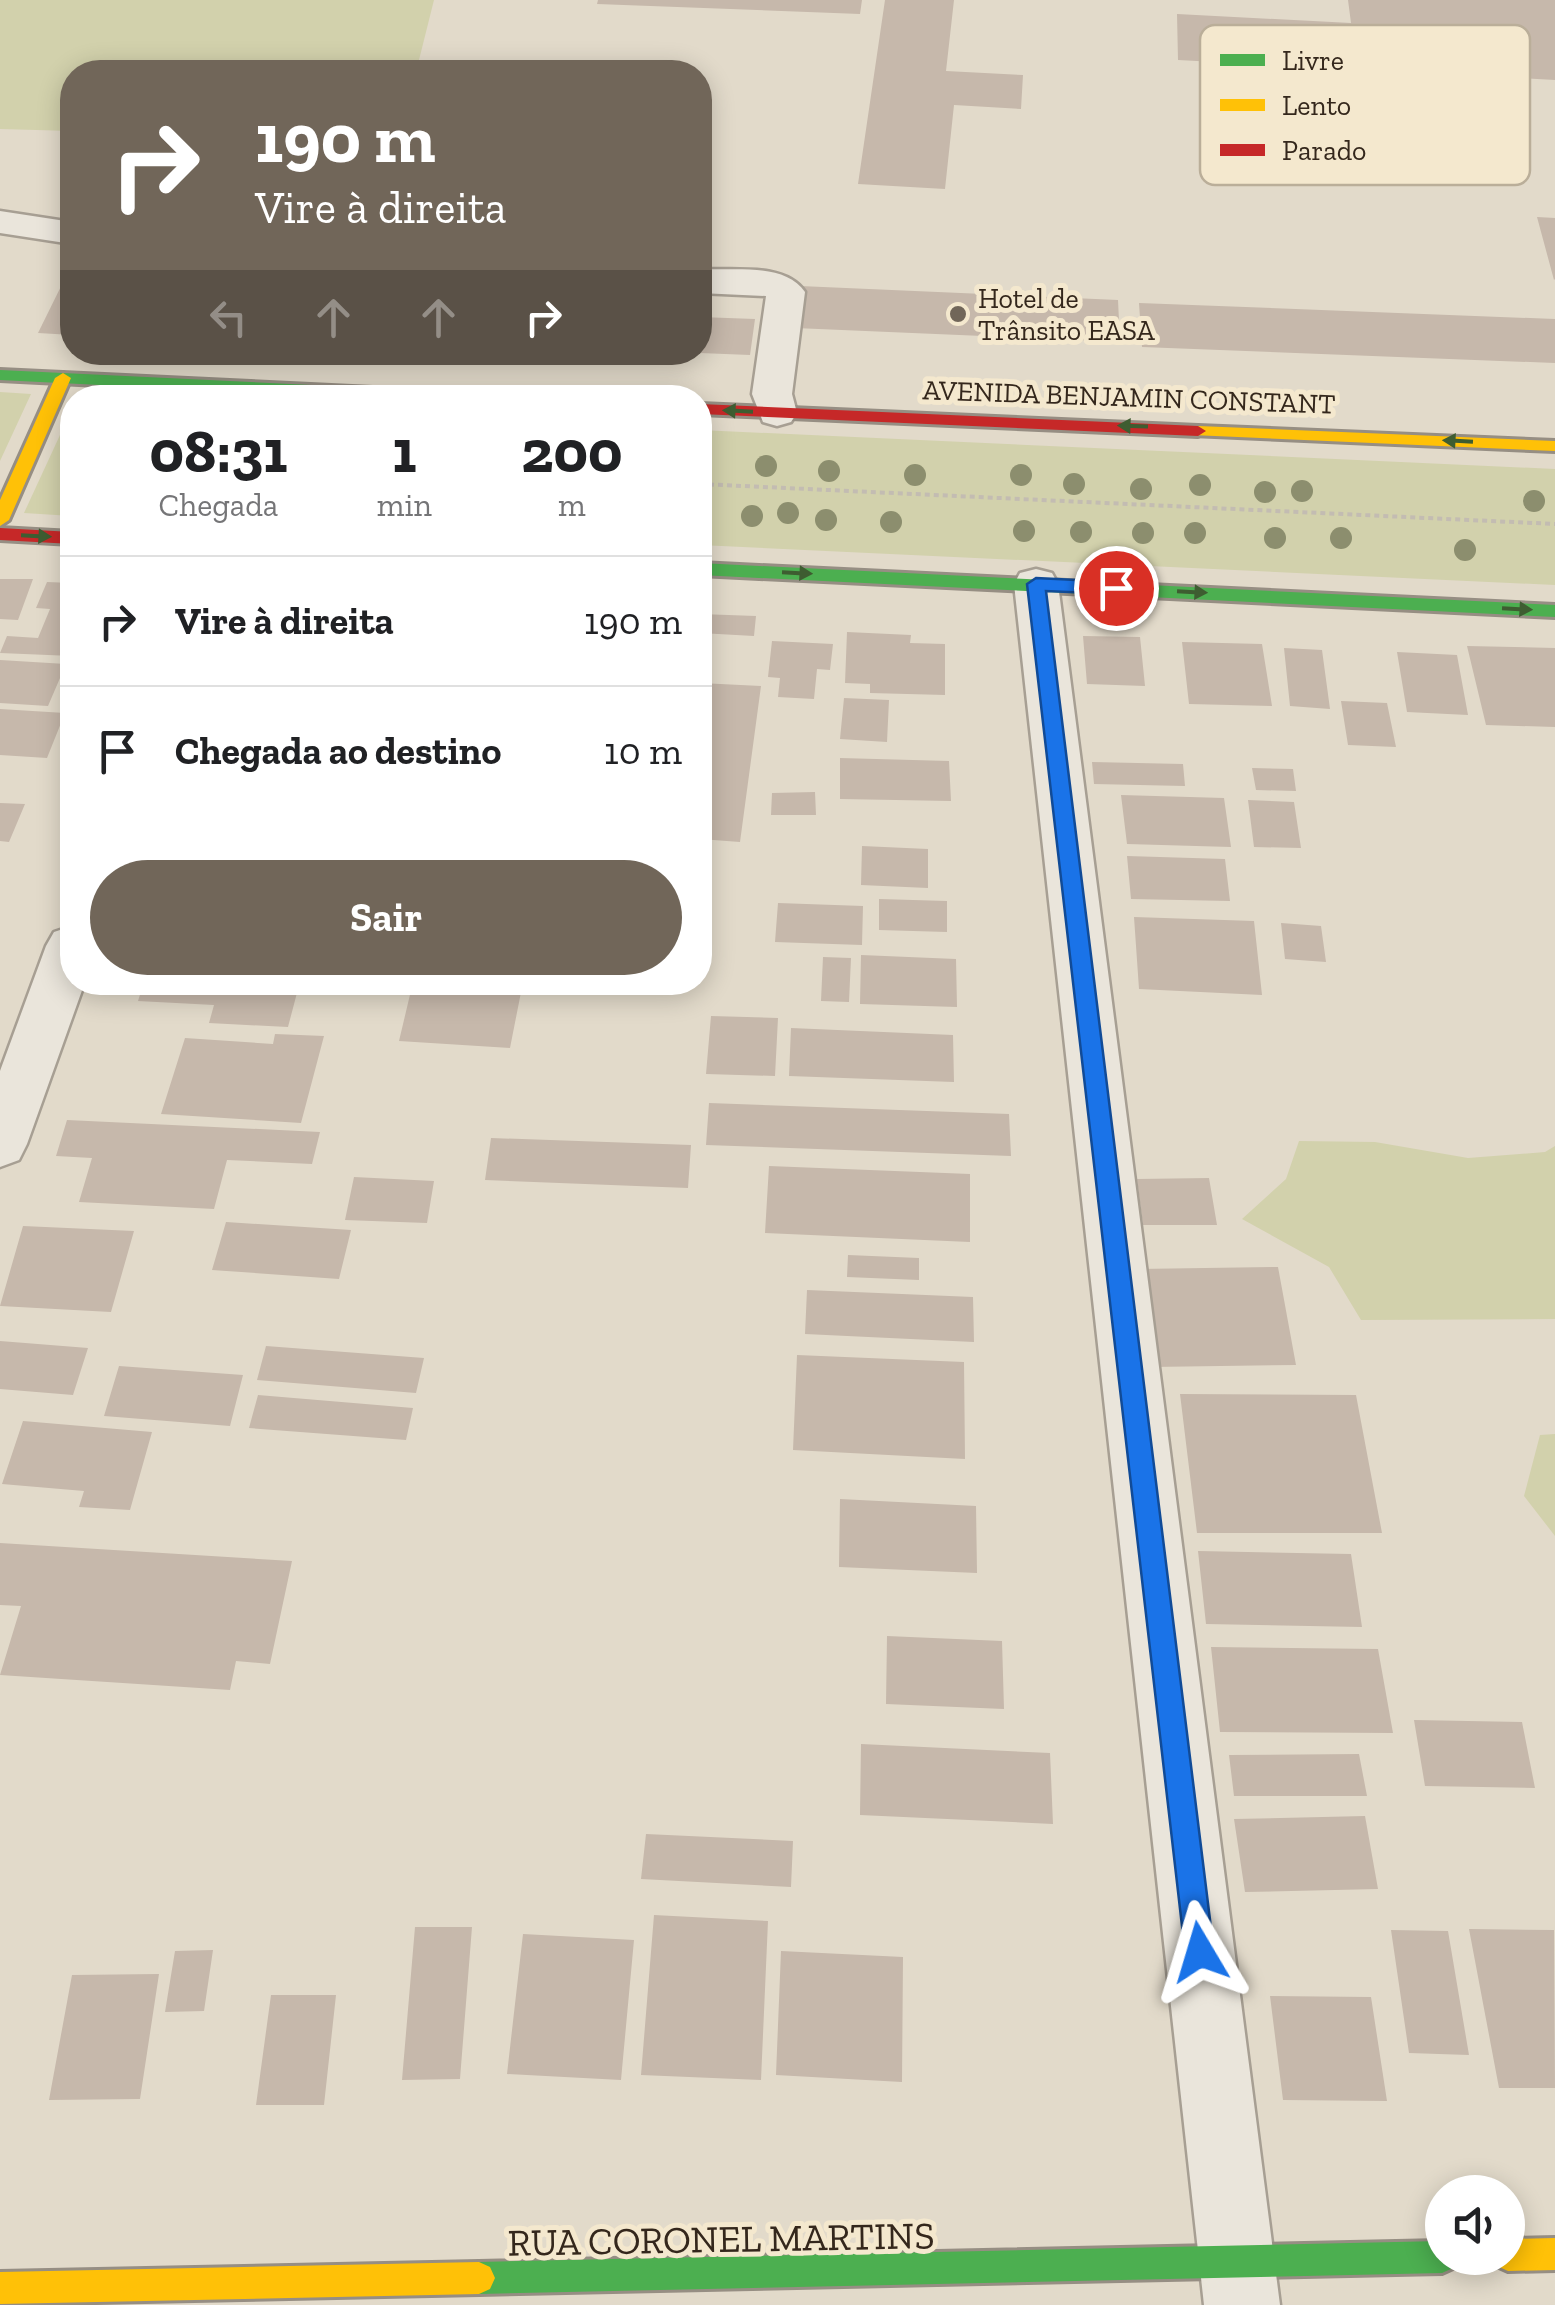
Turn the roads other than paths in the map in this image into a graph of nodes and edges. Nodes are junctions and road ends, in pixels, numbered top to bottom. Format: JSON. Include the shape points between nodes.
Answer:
{"nodes":[{"id":1,"x":0,"y":222,"type":"edge"},
{"id":2,"x":60,"y":231,"type":"edge"},
{"id":3,"x":712,"y":281,"type":"edge"},
{"id":4,"x":0,"y":375,"type":"edge"},
{"id":5,"x":63,"y":378,"type":"junction"},
{"id":6,"x":167,"y":385,"type":"edge"},
{"id":7,"x":712,"y":410,"type":"edge"},
{"id":8,"x":776,"y":414,"type":"junction"},
{"id":9,"x":1555,"y":446,"type":"edge"},
{"id":10,"x":0,"y":520,"type":"edge"},
{"id":11,"x":0,"y":534,"type":"edge"},
{"id":12,"x":60,"y":537,"type":"edge"},
{"id":13,"x":712,"y":569,"type":"edge"},
{"id":14,"x":1036,"y":584,"type":"junction"},
{"id":15,"x":1555,"y":610,"type":"edge"},
{"id":16,"x":60,"y":979,"type":"edge"},
{"id":17,"x":0,"y":1144,"type":"edge"},
{"id":18,"x":1555,"y":2254,"type":"edge"},
{"id":19,"x":1525,"y":2255,"type":"edge"},
{"id":20,"x":1425,"y":2259,"type":"edge"},
{"id":21,"x":1240,"y":2284,"type":"edge"},
{"id":22,"x":0,"y":2288,"type":"edge"}],
"edges":[{"from":1,"to":2,"type":"street"},
{"from":3,"to":8,"type":"street","via":[[775,284],[786,292],[772,394]]},
{"from":4,"to":5,"type":"main road"},
{"from":5,"to":6,"type":"main road"},
{"from":5,"to":10,"type":"main road"},
{"from":8,"to":7,"type":"main road","name":"AVENIDA BENJAMIN CONSTANT","one_way":true},
{"from":9,"to":8,"type":"main road","name":"AVENIDA BENJAMIN CONSTANT","one_way":true},
{"from":11,"to":12,"type":"main road","one_way":true},
{"from":13,"to":14,"type":"main road","one_way":true},
{"from":14,"to":15,"type":"main road","one_way":true},
{"from":14,"to":21,"type":"street"},
{"from":16,"to":17,"type":"street"},
{"from":18,"to":19,"type":"main road"},
{"from":20,"to":21,"type":"main road","name":"RUA CORONEL MARTINS"},
{"from":21,"to":22,"type":"main road","name":"RUA CORONEL MARTINS"}]}
